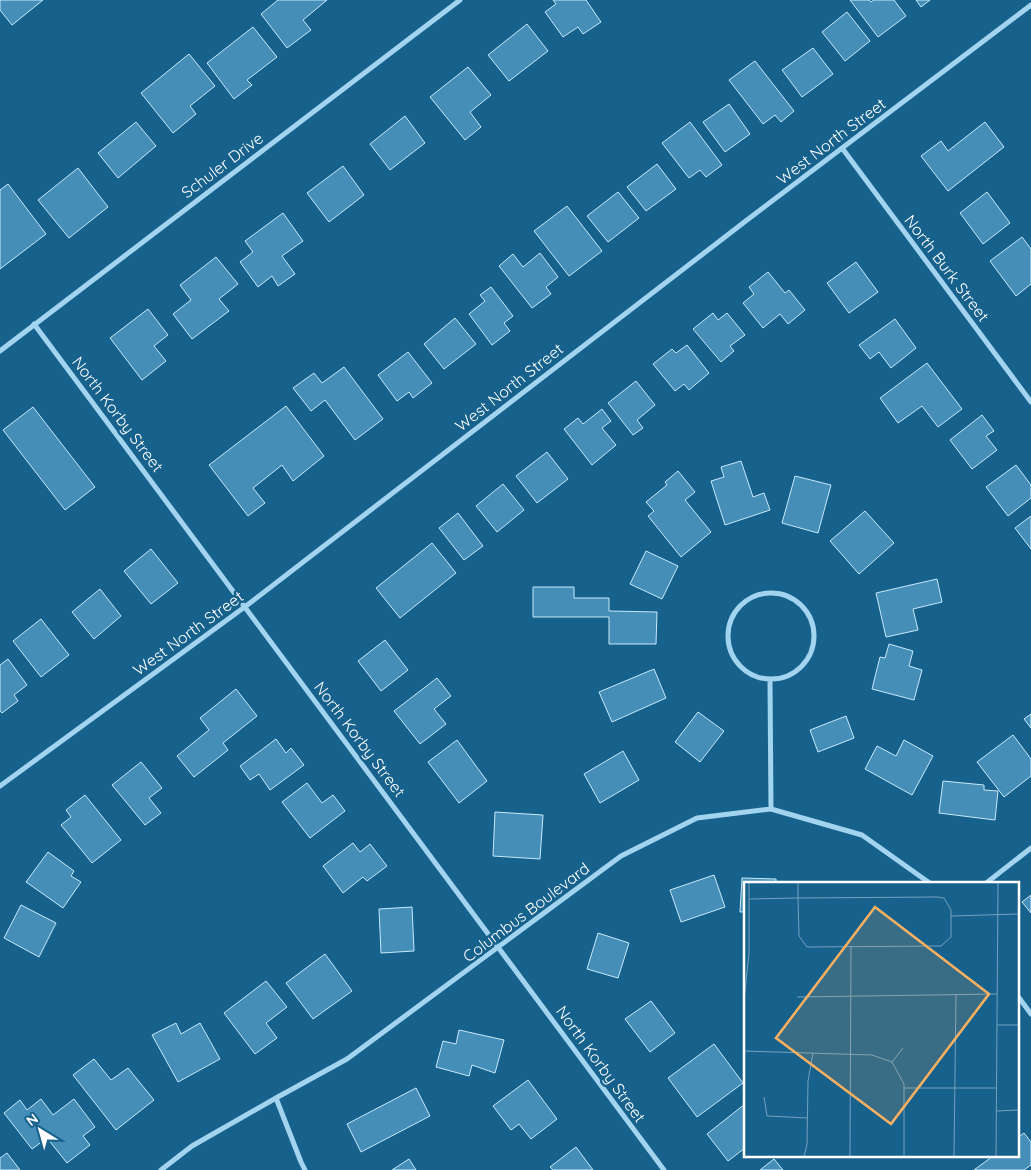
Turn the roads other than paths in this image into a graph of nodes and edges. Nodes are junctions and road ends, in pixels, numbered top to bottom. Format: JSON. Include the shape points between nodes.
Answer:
{"nodes":[{"id":1,"x":460,"y":0,"type":"edge"},
{"id":2,"x":1031,"y":5,"type":"edge"},
{"id":3,"x":842,"y":148,"type":"junction"},
{"id":4,"x":34,"y":324,"type":"junction"},
{"id":5,"x":0,"y":351,"type":"edge"},
{"id":6,"x":1031,"y":402,"type":"edge"},
{"id":7,"x":246,"y":606,"type":"junction"},
{"id":8,"x":770,"y":681,"type":"junction"},
{"id":9,"x":0,"y":786,"type":"edge"},
{"id":10,"x":771,"y":809,"type":"junction"},
{"id":11,"x":1031,"y":848,"type":"edge"},
{"id":12,"x":928,"y":882,"type":"edge"},
{"id":13,"x":988,"y":882,"type":"edge"},
{"id":14,"x":499,"y":947,"type":"junction"},
{"id":15,"x":1018,"y":997,"type":"edge"},
{"id":16,"x":1031,"y":1014,"type":"edge"},
{"id":17,"x":276,"y":1098,"type":"junction"},
{"id":18,"x":161,"y":1170,"type":"edge"},
{"id":19,"x":306,"y":1170,"type":"edge"},
{"id":20,"x":664,"y":1170,"type":"edge"}],
"edges":[{"from":1,"to":4,"type":"street","name":"Schuler Drive"},
{"from":2,"to":3,"type":"street","name":"West North Street"},
{"from":3,"to":6,"type":"street","name":"North Burk Street"},
{"from":3,"to":7,"type":"street","name":"West North Street"},
{"from":4,"to":5,"type":"street","name":"Schuler Drive"},
{"from":4,"to":7,"type":"street","name":"North Korby Street"},
{"from":7,"to":9,"type":"street","name":"West North Street"},
{"from":7,"to":14,"type":"street","name":"North Korby Street"},
{"from":8,"to":8,"type":"street","via":[[796,673],[813,650],[813,623],[798,600],[771,591],[745,599],[728,622],[728,650],[744,672]]},
{"from":8,"to":10,"type":"street"},
{"from":10,"to":12,"type":"street","name":"Columbus Boulevard","via":[[862,835]]},
{"from":10,"to":14,"type":"street","name":"Columbus Boulevard","via":[[697,818],[652,840],[621,856]]},
{"from":11,"to":13,"type":"street"},
{"from":14,"to":17,"type":"street","name":"Columbus Boulevard","via":[[347,1059]]},
{"from":14,"to":20,"type":"street","name":"North Korby Street"},
{"from":15,"to":16,"type":"street"},
{"from":17,"to":18,"type":"street","name":"Columbus Boulevard","via":[[192,1146]]},
{"from":17,"to":19,"type":"street"}]}
